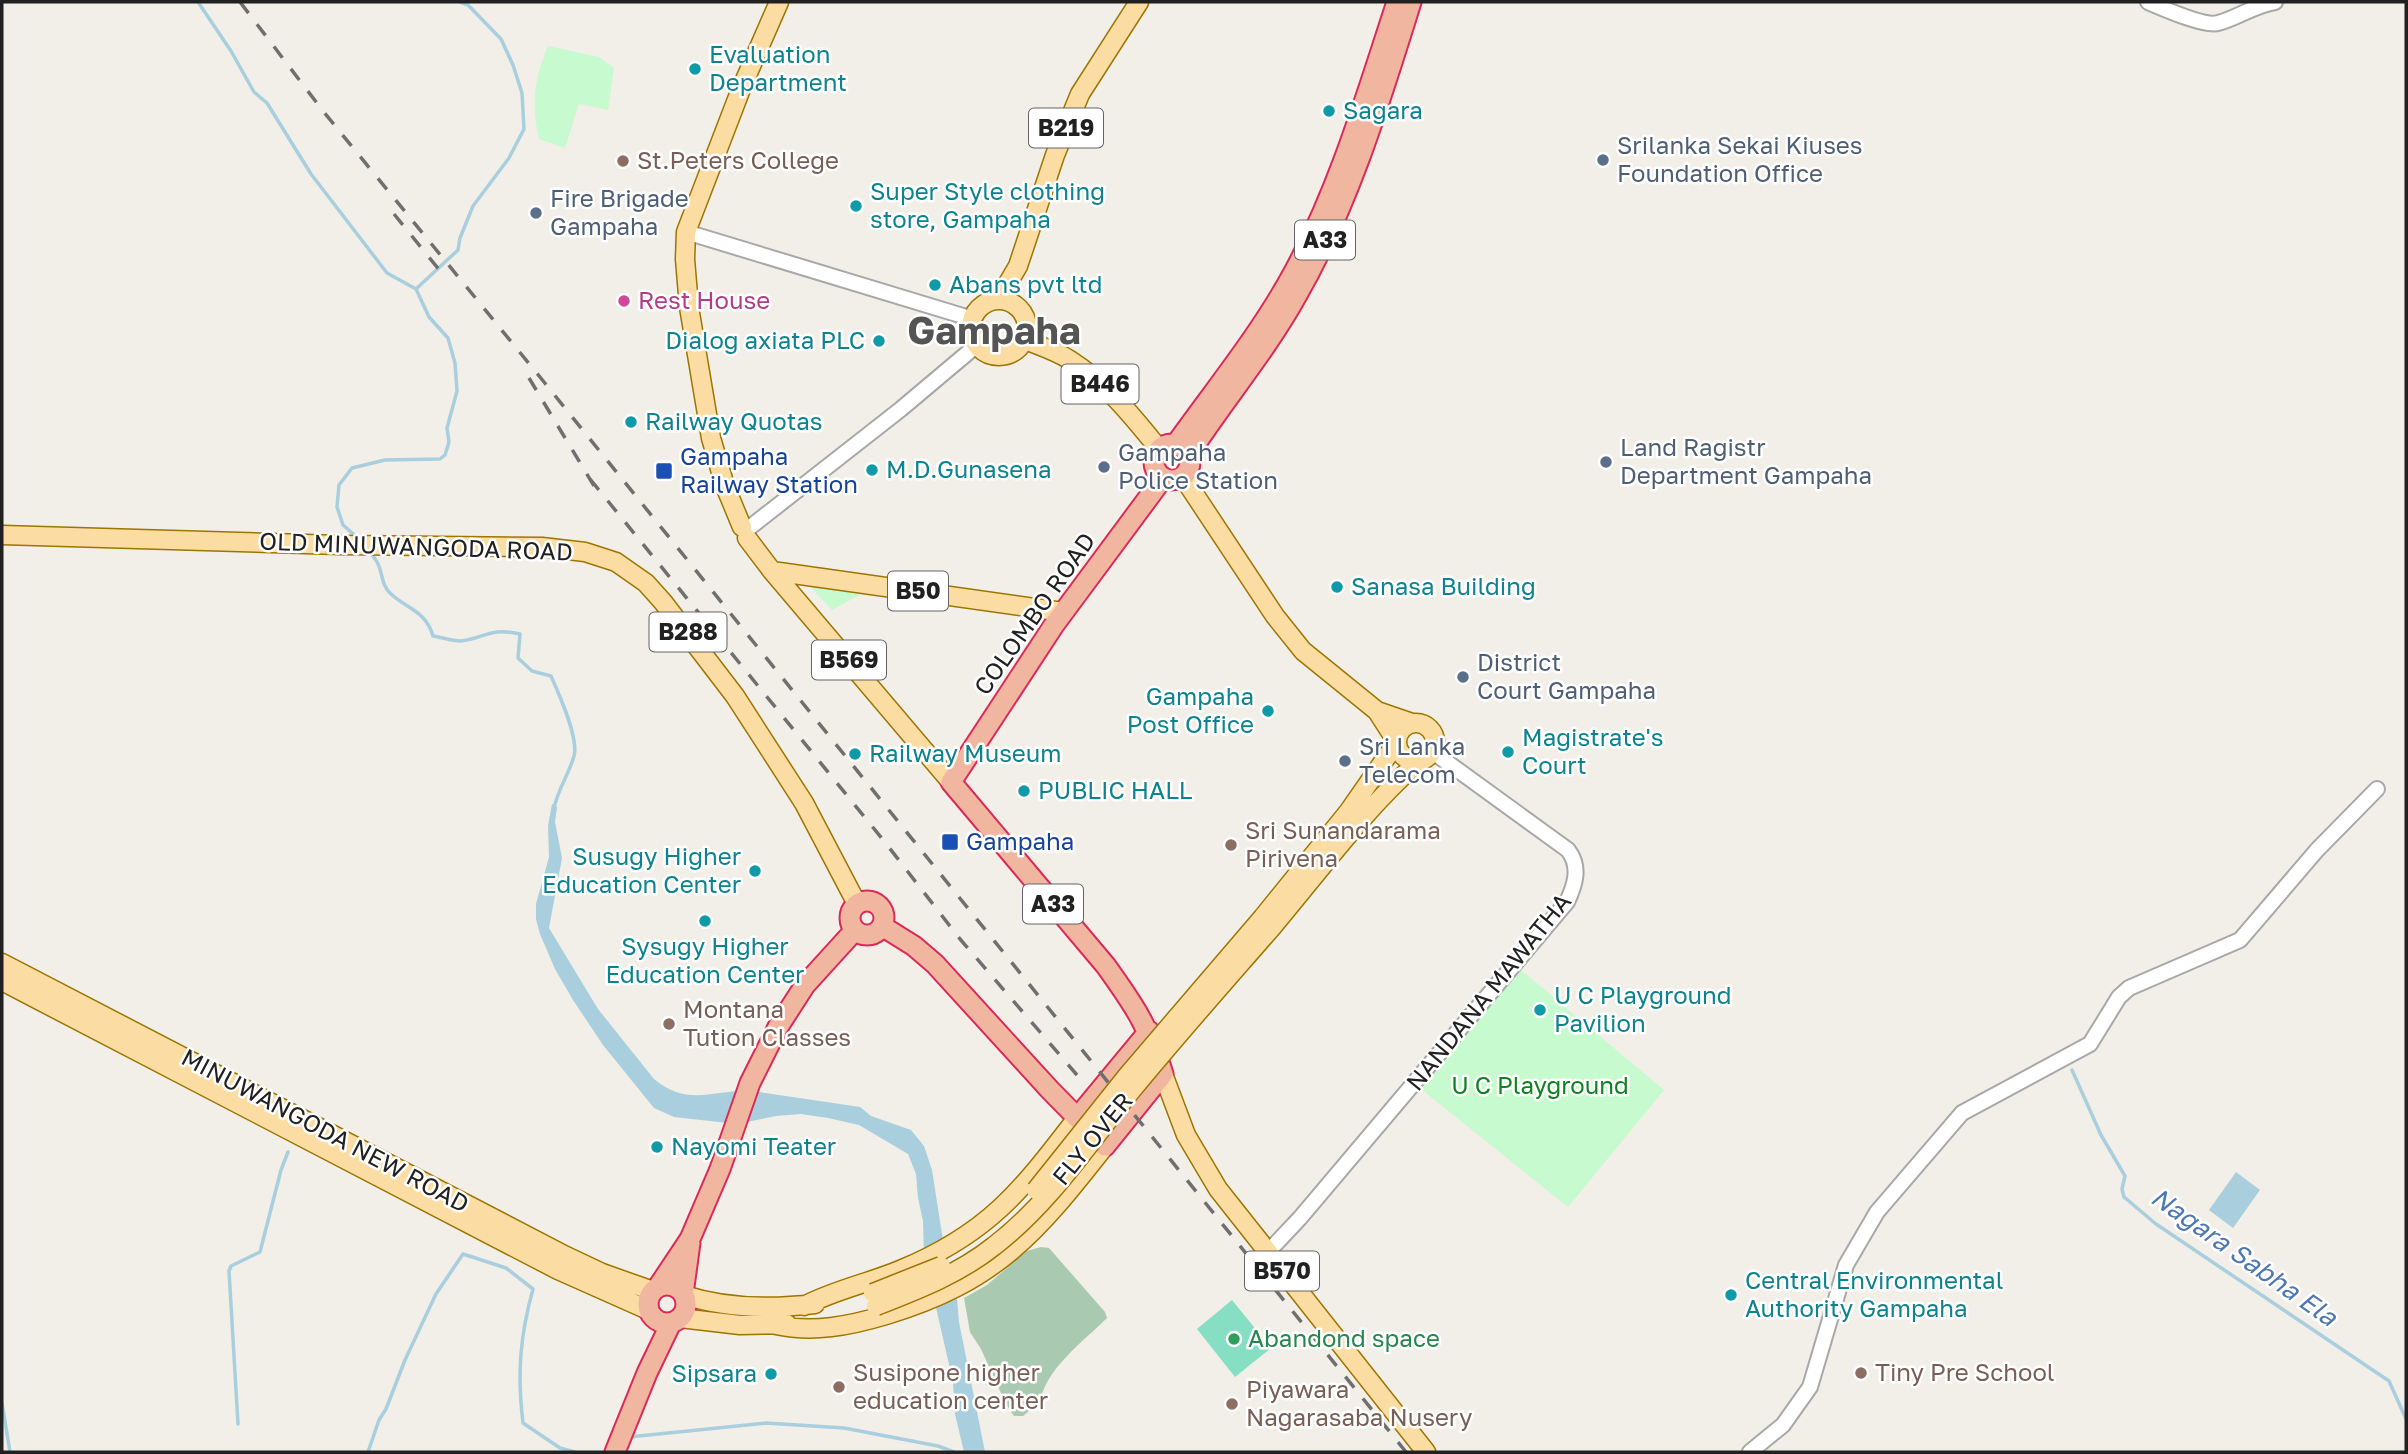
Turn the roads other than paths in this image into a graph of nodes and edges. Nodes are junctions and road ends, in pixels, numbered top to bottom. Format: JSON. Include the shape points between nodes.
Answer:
{"nodes":[{"id":1,"x":779,"y":2,"type":"edge"},
{"id":2,"x":1139,"y":2,"type":"edge"},
{"id":3,"x":1397,"y":2,"type":"edge"},
{"id":4,"x":1411,"y":2,"type":"edge"},
{"id":5,"x":2148,"y":2,"type":"edge"},
{"id":6,"x":2275,"y":2,"type":"edge"},
{"id":7,"x":1345,"y":173,"type":"junction"},
{"id":8,"x":686,"y":232,"type":"junction"},
{"id":9,"x":1018,"y":266,"type":"junction"},
{"id":10,"x":998,"y":300,"type":"junction"},
{"id":11,"x":1020,"y":309,"type":"junction"},
{"id":12,"x":973,"y":319,"type":"junction"},
{"id":13,"x":1025,"y":340,"type":"junction"},
{"id":14,"x":976,"y":345,"type":"junction"},
{"id":15,"x":1175,"y":449,"type":"junction"},
{"id":16,"x":1183,"y":477,"type":"junction"},
{"id":17,"x":1163,"y":478,"type":"junction"},
{"id":18,"x":746,"y":531,"type":"junction"},
{"id":19,"x":2,"y":535,"type":"edge"},
{"id":20,"x":772,"y":571,"type":"junction"},
{"id":21,"x":1063,"y":612,"type":"junction"},
{"id":22,"x":1377,"y":711,"type":"junction"},
{"id":23,"x":1412,"y":723,"type":"junction"},
{"id":24,"x":1397,"y":742,"type":"junction"},
{"id":25,"x":1426,"y":757,"type":"junction"},
{"id":26,"x":951,"y":782,"type":"junction"},
{"id":27,"x":2377,"y":789,"type":"dead end"},
{"id":28,"x":1295,"y":890,"type":"junction"},
{"id":29,"x":857,"y":905,"type":"junction"},
{"id":30,"x":882,"y":926,"type":"junction"},
{"id":31,"x":855,"y":930,"type":"junction"},
{"id":32,"x":2,"y":963,"type":"edge"},
{"id":33,"x":2,"y":981,"type":"edge"},
{"id":34,"x":1149,"y":1031,"type":"junction"},
{"id":35,"x":1163,"y":1074,"type":"junction"},
{"id":36,"x":1077,"y":1118,"type":"junction"},
{"id":37,"x":1105,"y":1146,"type":"junction"},
{"id":38,"x":691,"y":1239,"type":"junction"},
{"id":39,"x":1268,"y":1253,"type":"junction"},
{"id":40,"x":683,"y":1295,"type":"junction"},
{"id":41,"x":874,"y":1299,"type":"junction"},
{"id":42,"x":653,"y":1301,"type":"junction"},
{"id":43,"x":804,"y":1306,"type":"junction"},
{"id":44,"x":676,"y":1321,"type":"junction"},
{"id":45,"x":776,"y":1325,"type":"junction"},
{"id":46,"x":647,"y":1373,"type":"junction"},
{"id":47,"x":619,"y":1445,"type":"edge"},
{"id":48,"x":1426,"y":1452,"type":"edge"},
{"id":49,"x":1750,"y":1452,"type":"edge"}],
"edges":[{"from":1,"to":8,"type":"main road","number":"B569"},
{"from":2,"to":9,"type":"main road","number":"B219","via":[[1080,94]]},
{"from":3,"to":7,"type":"highway","number":"A33"},
{"from":4,"to":7,"type":"highway","number":"A33"},
{"from":5,"to":6,"type":"street","via":[[2216,24]]},
{"from":7,"to":15,"type":"highway","number":"A33","via":[[1333,222],[1298,295],[1273,334]]},
{"from":8,"to":12,"type":"street"},
{"from":8,"to":18,"type":"main road","number":"B569","via":[[689,307],[711,438],[725,486]]},
{"from":9,"to":10,"type":"main road","number":"B219"},
{"from":9,"to":11,"type":"main road","number":"B219"},
{"from":10,"to":11,"type":"main road"},
{"from":10,"to":12,"type":"main road","via":[[981,307]]},
{"from":11,"to":13,"type":"main road","via":[[1027,322]]},
{"from":12,"to":14,"type":"main road"},
{"from":13,"to":14,"type":"main road","via":[[1015,351],[1001,356]]},
{"from":13,"to":15,"type":"main road","number":"B446","via":[[1083,369]]},
{"from":14,"to":18,"type":"street"},
{"from":15,"to":16,"type":"highway","via":[[1191,465]]},
{"from":15,"to":17,"type":"highway","via":[[1154,461]]},
{"from":16,"to":17,"type":"highway"},
{"from":16,"to":22,"type":"main road","via":[[1290,637]]},
{"from":17,"to":21,"type":"highway","name":"COLOMBO ROAD"},
{"from":18,"to":20,"type":"main road","number":"B569"},
{"from":19,"to":29,"type":"main road","name":"OLD MINUWANGODA ROAD","number":"B288","via":[[492,546],[573,550],[608,559],[628,569],[663,602],[735,696],[804,803]]},
{"from":20,"to":21,"type":"main road","number":"B50"},
{"from":20,"to":26,"type":"main road","number":"B569"},
{"from":21,"to":26,"type":"highway","name":"COLOMBO ROAD"},
{"from":22,"to":23,"type":"main road"},
{"from":22,"to":24,"type":"main road"},
{"from":23,"to":24,"type":"main road","via":[[1401,730]]},
{"from":23,"to":25,"type":"main road","via":[[1431,729],[1436,740]]},
{"from":24,"to":25,"type":"main road","via":[[1401,755],[1412,761]]},
{"from":24,"to":28,"type":"main road"},
{"from":25,"to":28,"type":"main road","via":[[1399,779]]},
{"from":25,"to":39,"type":"street","name":"NANDANA MAWATHA","via":[[1568,850],[1575,859],[1576,884],[1567,902]]},
{"from":26,"to":34,"type":"highway","number":"A33","via":[[1106,966]]},
{"from":27,"to":49,"type":"street","via":[[2240,940],[2129,988],[2090,1044],[1962,1113],[1872,1219],[1846,1265],[1811,1387],[1783,1425]]},
{"from":28,"to":41,"type":"main road","name":"FLY OVER","bridge":true,"via":[[1055,1187],[1013,1231],[958,1270],[920,1289]]},
{"from":29,"to":30,"type":"highway","via":[[869,901],[878,906],[884,915]]},
{"from":29,"to":31,"type":"highway","via":[[850,917]]},
{"from":30,"to":31,"type":"highway","via":[[868,935]]},
{"from":30,"to":36,"type":"highway","via":[[935,964]]},
{"from":31,"to":38,"type":"highway","via":[[792,1003],[750,1083]]},
{"from":32,"to":42,"type":"main road","name":"MINUWANGODA NEW ROAD"},
{"from":33,"to":42,"type":"main road","name":"MINUWANGODA NEW ROAD","via":[[558,1270]]},
{"from":34,"to":35,"type":"highway","number":"A33"},
{"from":34,"to":36,"type":"highway"},
{"from":35,"to":37,"type":"highway"},
{"from":35,"to":39,"type":"main road","number":"B570","via":[[1200,1161]]},
{"from":36,"to":37,"type":"highway"},
{"from":36,"to":43,"type":"main road","via":[[1019,1192],[982,1226],[920,1262]]},
{"from":37,"to":45,"type":"main road","via":[[1023,1242],[963,1286],[926,1303],[868,1320],[825,1328]]},
{"from":38,"to":40,"type":"highway"},
{"from":38,"to":42,"type":"highway"},
{"from":39,"to":48,"type":"main road","number":"B570"},
{"from":40,"to":42,"type":"highway","via":[[671,1286]]},
{"from":40,"to":43,"type":"main road","via":[[737,1307]]},
{"from":40,"to":44,"type":"highway","via":[[686,1307]]},
{"from":41,"to":43,"type":"main road"},
{"from":41,"to":45,"type":"main road","via":[[825,1318]]},
{"from":42,"to":44,"type":"highway","via":[[662,1323]]},
{"from":42,"to":46,"type":"highway"},
{"from":44,"to":45,"type":"main road"},
{"from":44,"to":46,"type":"highway"},
{"from":46,"to":47,"type":"highway"}]}
